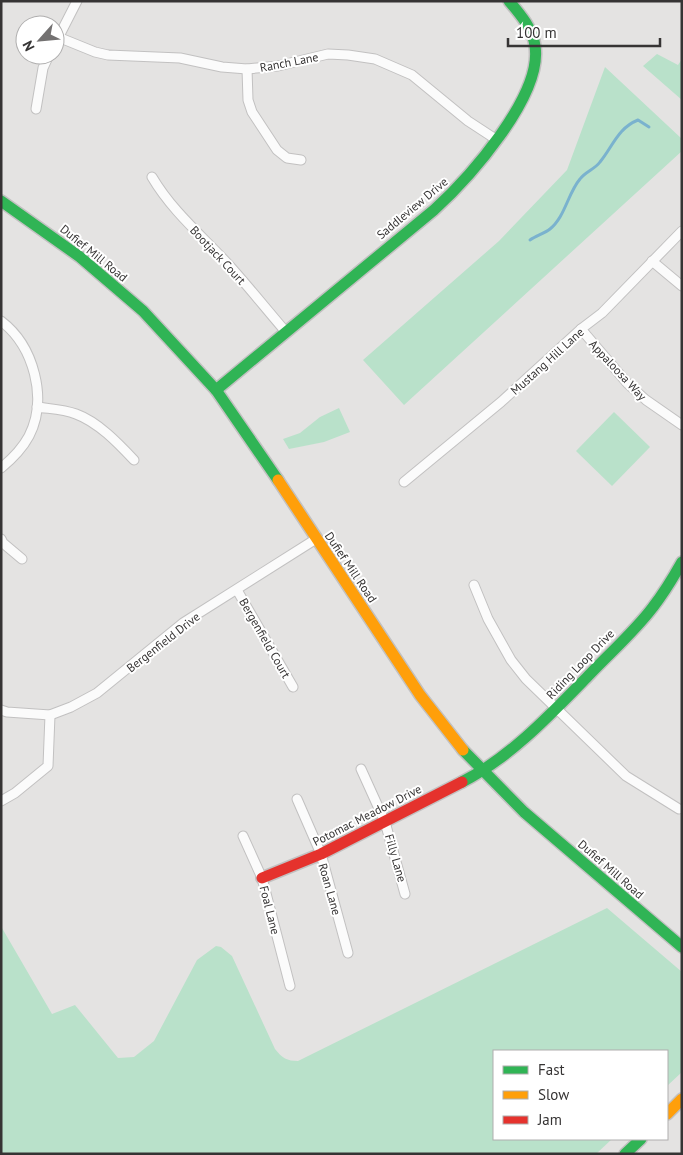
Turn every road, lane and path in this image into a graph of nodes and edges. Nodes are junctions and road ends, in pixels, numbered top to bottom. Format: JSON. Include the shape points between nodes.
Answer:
{"nodes":[{"id":1,"x":77,"y":1,"type":"edge"},
{"id":2,"x":509,"y":1,"type":"edge"},
{"id":3,"x":65,"y":24,"type":"edge"},
{"id":4,"x":65,"y":43,"type":"edge"},
{"id":5,"x":44,"y":65,"type":"edge"},
{"id":6,"x":247,"y":69,"type":"junction"},
{"id":7,"x":36,"y":109,"type":"dead end"},
{"id":8,"x":497,"y":140,"type":"junction"},
{"id":9,"x":301,"y":160,"type":"dead end"},
{"id":10,"x":152,"y":178,"type":"dead end"},
{"id":11,"x":1,"y":201,"type":"edge"},
{"id":12,"x":682,"y":231,"type":"edge"},
{"id":13,"x":652,"y":261,"type":"junction"},
{"id":14,"x":682,"y":286,"type":"edge"},
{"id":15,"x":1,"y":321,"type":"edge"},
{"id":16,"x":581,"y":329,"type":"junction"},
{"id":17,"x":286,"y":332,"type":"junction"},
{"id":18,"x":216,"y":390,"type":"junction"},
{"id":19,"x":37,"y":408,"type":"junction"},
{"id":20,"x":682,"y":425,"type":"edge"},
{"id":21,"x":134,"y":460,"type":"dead end"},
{"id":22,"x":1,"y":468,"type":"edge"},
{"id":23,"x":404,"y":482,"type":"dead end"},
{"id":24,"x":1,"y":539,"type":"edge"},
{"id":25,"x":316,"y":539,"type":"junction"},
{"id":26,"x":22,"y":559,"type":"dead end"},
{"id":27,"x":682,"y":562,"type":"edge"},
{"id":28,"x":474,"y":585,"type":"dead end"},
{"id":29,"x":236,"y":590,"type":"junction"},
{"id":30,"x":294,"y":687,"type":"dead end"},
{"id":31,"x":556,"y":709,"type":"junction"},
{"id":32,"x":1,"y":710,"type":"edge"},
{"id":33,"x":50,"y":715,"type":"junction"},
{"id":34,"x":360,"y":769,"type":"dead end"},
{"id":35,"x":482,"y":772,"type":"junction"},
{"id":36,"x":297,"y":798,"type":"dead end"},
{"id":37,"x":1,"y":800,"type":"edge"},
{"id":38,"x":679,"y":809,"type":"dead end"},
{"id":39,"x":385,"y":822,"type":"junction"},
{"id":40,"x":243,"y":836,"type":"dead end"},
{"id":41,"x":321,"y":854,"type":"junction"},
{"id":42,"x":262,"y":878,"type":"junction"},
{"id":43,"x":405,"y":894,"type":"dead end"},
{"id":44,"x":682,"y":947,"type":"edge"},
{"id":45,"x":348,"y":953,"type":"dead end"},
{"id":46,"x":290,"y":986,"type":"dead end"},
{"id":47,"x":682,"y":1099,"type":"edge"},
{"id":48,"x":668,"y":1113,"type":"edge"},
{"id":49,"x":640,"y":1140,"type":"edge"},
{"id":50,"x":625,"y":1154,"type":"edge"}],
"edges":[{"from":1,"to":3,"type":"street"},
{"from":2,"to":8,"type":"street","name":"Saddleview Drive","via":[[527,22],[537,56],[528,91]]},
{"from":4,"to":6,"type":"street","name":"Ranch Lane","via":[[108,55],[180,58]]},
{"from":5,"to":7,"type":"street"},
{"from":6,"to":8,"type":"street","name":"Ranch Lane","via":[[278,66],[328,54],[375,59],[412,75],[468,121]]},
{"from":6,"to":9,"type":"street","via":[[248,100],[252,112],[277,150],[287,158]]},
{"from":8,"to":17,"type":"street","name":"Saddleview Drive","via":[[443,202]]},
{"from":10,"to":17,"type":"street","name":"Bootjack Court","via":[[173,207],[230,266]]},
{"from":11,"to":18,"type":"street","name":"Dufief Mill Road","via":[[80,257],[136,305]]},
{"from":12,"to":13,"type":"street","name":"Mustang Hill Lane"},
{"from":13,"to":14,"type":"street"},
{"from":13,"to":16,"type":"street","name":"Mustang Hill Lane","via":[[602,313]]},
{"from":15,"to":19,"type":"street","via":[[24,347],[37,378]]},
{"from":16,"to":20,"type":"street","name":"Appaloosa Way","via":[[628,384]]},
{"from":16,"to":23,"type":"street","name":"Mustang Hill Lane"},
{"from":17,"to":18,"type":"street","name":"Saddleview Drive"},
{"from":18,"to":25,"type":"street","name":"Dufief Mill Road"},
{"from":19,"to":21,"type":"street","via":[[62,409],[78,414],[108,434]]},
{"from":19,"to":22,"type":"street","via":[[30,435],[16,456]]},
{"from":24,"to":26,"type":"street"},
{"from":25,"to":29,"type":"street","name":"Bergenfield Drive"},
{"from":25,"to":35,"type":"street","name":"Dufief Mill Road","via":[[420,695]]},
{"from":27,"to":31,"type":"street","name":"Riding Loop Drive","via":[[652,609]]},
{"from":28,"to":31,"type":"street","via":[[511,660]]},
{"from":29,"to":30,"type":"street","name":"Bergenfield Court"},
{"from":29,"to":33,"type":"street","name":"Bergenfield Drive","via":[[184,623],[97,693]]},
{"from":31,"to":35,"type":"street","name":"Riding Loop Drive"},
{"from":31,"to":38,"type":"street","via":[[626,776]]},
{"from":32,"to":33,"type":"street","name":"Bergenfield Drive"},
{"from":33,"to":37,"type":"street","via":[[48,766],[15,793]]},
{"from":34,"to":39,"type":"street","name":"Filly Lane"},
{"from":35,"to":39,"type":"street","name":"Potomac Meadow Drive"},
{"from":35,"to":44,"type":"street","name":"Dufief Mill Road"},
{"from":36,"to":41,"type":"street","name":"Roan Lane"},
{"from":39,"to":41,"type":"street","name":"Potomac Meadow Drive"},
{"from":39,"to":43,"type":"street","name":"Filly Lane"},
{"from":40,"to":42,"type":"street","name":"Foal Lane"},
{"from":41,"to":42,"type":"street","name":"Potomac Meadow Drive"},
{"from":41,"to":45,"type":"street","name":"Roan Lane"},
{"from":42,"to":46,"type":"street","name":"Foal Lane"},
{"from":47,"to":48,"type":"street"},
{"from":49,"to":50,"type":"street"}]}
